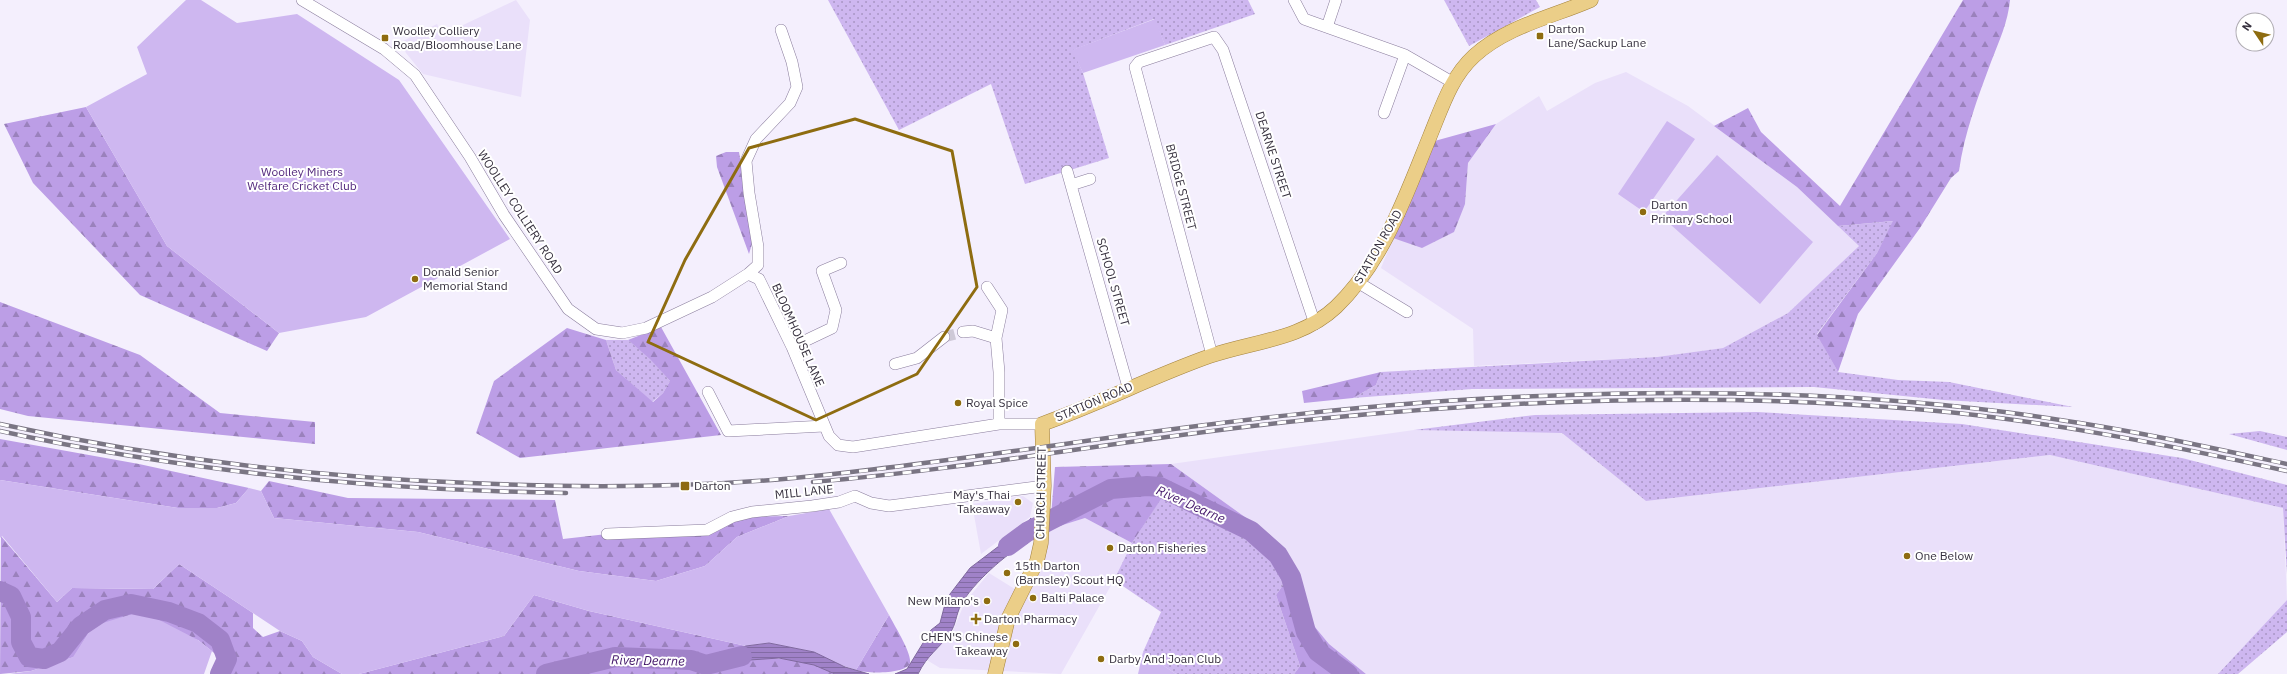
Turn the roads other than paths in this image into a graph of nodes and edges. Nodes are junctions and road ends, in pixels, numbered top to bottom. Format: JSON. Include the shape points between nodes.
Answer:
{"nodes":[{"id":1,"x":302,"y":0,"type":"edge"},
{"id":2,"x":1294,"y":0,"type":"edge"},
{"id":3,"x":1336,"y":0,"type":"edge"},
{"id":4,"x":1587,"y":1,"type":"edge"},
{"id":5,"x":1327,"y":27,"type":"junction"},
{"id":6,"x":781,"y":30,"type":"dead end"},
{"id":7,"x":1174,"y":51,"type":"joint"},
{"id":8,"x":1405,"y":55,"type":"junction"},
{"id":9,"x":1452,"y":82,"type":"junction"},
{"id":10,"x":1384,"y":114,"type":"dead end"},
{"id":11,"x":1067,"y":171,"type":"dead end"},
{"id":12,"x":1090,"y":179,"type":"dead end"},
{"id":13,"x":1071,"y":185,"type":"junction"},
{"id":14,"x":841,"y":263,"type":"dead end"},
{"id":15,"x":748,"y":274,"type":"junction"},
{"id":16,"x":1359,"y":283,"type":"junction"},
{"id":17,"x":987,"y":287,"type":"dead end"},
{"id":18,"x":1407,"y":312,"type":"dead end"},
{"id":19,"x":1315,"y":324,"type":"junction"},
{"id":20,"x":963,"y":332,"type":"tunnel mouth"},
{"id":21,"x":944,"y":337,"type":"tunnel mouth"},
{"id":22,"x":996,"y":338,"type":"junction"},
{"id":23,"x":792,"y":347,"type":"junction"},
{"id":24,"x":1212,"y":355,"type":"junction"},
{"id":25,"x":895,"y":364,"type":"dead end"},
{"id":26,"x":1128,"y":387,"type":"junction"},
{"id":27,"x":708,"y":392,"type":"dead end"},
{"id":28,"x":999,"y":424,"type":"junction"},
{"id":29,"x":1042,"y":424,"type":"junction"},
{"id":30,"x":824,"y":426,"type":"junction"},
{"id":31,"x":853,"y":447,"type":"joint"},
{"id":32,"x":1044,"y":486,"type":"junction"},
{"id":33,"x":613,"y":531,"type":"dead end"},
{"id":34,"x":995,"y":674,"type":"edge"}],
"edges":[{"from":1,"to":15,"type":"street","name":"WOOLLEY COLLIERY ROAD","via":[[384,49],[415,75],[538,266],[568,309],[582,320],[596,328],[622,333],[637,331],[712,297]]},
{"from":2,"to":5,"type":"street","via":[[1304,19]]},
{"from":3,"to":5,"type":"street"},
{"from":4,"to":9,"type":"main road","name":"STATION ROAD","via":[[1540,18],[1496,40],[1474,56]]},
{"from":5,"to":8,"type":"street"},
{"from":6,"to":15,"type":"street","via":[[797,87],[790,103],[756,139],[746,161],[758,265]]},
{"from":7,"to":19,"type":"street","name":"DEARNE STREET","via":[[1214,37],[1223,50]]},
{"from":7,"to":24,"type":"street","name":"BRIDGE STREET","via":[[1139,62],[1134,67]]},
{"from":8,"to":9,"type":"street"},
{"from":8,"to":10,"type":"street"},
{"from":9,"to":16,"type":"main road","name":"STATION ROAD","via":[[1405,197]]},
{"from":11,"to":13,"type":"street","name":"SCHOOL STREET"},
{"from":12,"to":13,"type":"street"},
{"from":13,"to":26,"type":"street","name":"SCHOOL STREET"},
{"from":14,"to":23,"type":"street","via":[[822,271],[836,310],[832,328]]},
{"from":15,"to":23,"type":"street","name":"BLOOMHOUSE LANE","via":[[758,279]]},
{"from":16,"to":18,"type":"street"},
{"from":16,"to":19,"type":"main road","name":"STATION ROAD"},
{"from":17,"to":22,"type":"street","via":[[1002,310]]},
{"from":19,"to":24,"type":"main road","name":"STATION ROAD","via":[[1295,333]]},
{"from":20,"to":22,"type":"street","via":[[973,331]]},
{"from":21,"to":25,"type":"street","via":[[917,358]]},
{"from":22,"to":28,"type":"street"},
{"from":23,"to":30,"type":"street","name":"BLOOMHOUSE LANE"},
{"from":24,"to":26,"type":"main road","name":"STATION ROAD"},
{"from":26,"to":29,"type":"main road","name":"STATION ROAD"},
{"from":27,"to":30,"type":"street","via":[[728,431]]},
{"from":28,"to":29,"type":"street","name":"STATION ROAD"},
{"from":28,"to":31,"type":"street","name":"STATION ROAD"},
{"from":29,"to":32,"type":"main road","name":"CHURCH STREET"},
{"from":30,"to":31,"type":"street","name":"BLOOMHOUSE LANE","via":[[833,441],[845,447]]},
{"from":32,"to":33,"type":"street","name":"MILL LANE","via":[[889,506],[871,503],[855,496],[839,502],[752,512],[732,517],[707,530]]},
{"from":32,"to":34,"type":"main road","name":"CHURCH STREET","via":[[1037,561],[1008,619]]}]}
